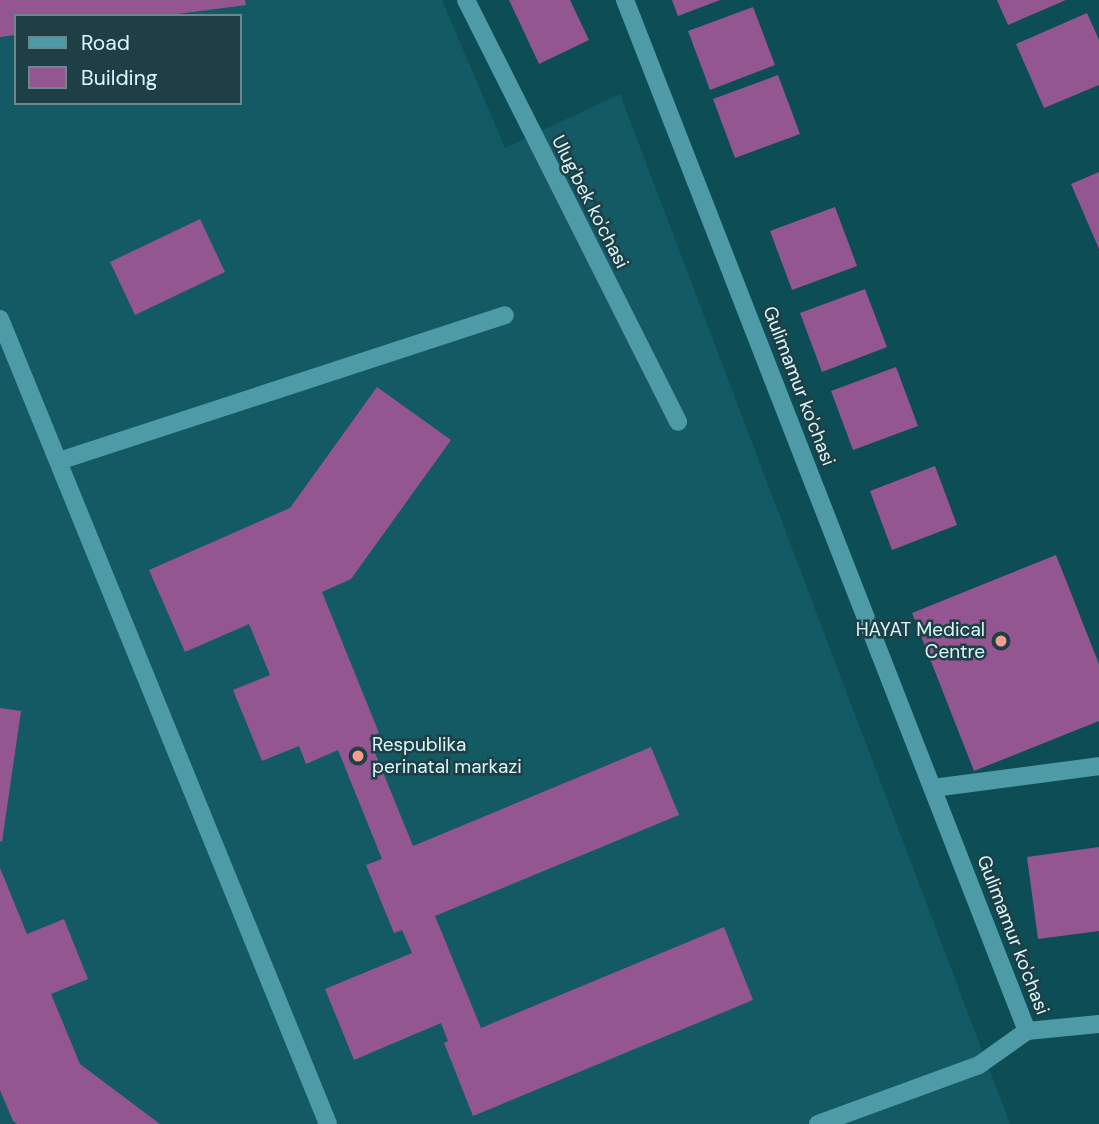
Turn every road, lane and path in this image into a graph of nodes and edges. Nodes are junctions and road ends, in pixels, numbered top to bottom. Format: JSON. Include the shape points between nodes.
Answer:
{"nodes":[{"id":1,"x":466,"y":0,"type":"edge"},
{"id":2,"x":625,"y":0,"type":"edge"},
{"id":3,"x":505,"y":315,"type":"dead end"},
{"id":4,"x":0,"y":319,"type":"edge"},
{"id":5,"x":678,"y":422,"type":"dead end"},
{"id":6,"x":59,"y":460,"type":"junction"},
{"id":7,"x":1099,"y":766,"type":"edge"},
{"id":8,"x":933,"y":788,"type":"junction"},
{"id":9,"x":1099,"y":1024,"type":"edge"},
{"id":10,"x":1027,"y":1031,"type":"junction"},
{"id":11,"x":328,"y":1124,"type":"edge"},
{"id":12,"x":818,"y":1124,"type":"edge"}],
"edges":[{"from":1,"to":5,"type":"street","name":"Ulug'bek ko'chasi"},
{"from":2,"to":8,"type":"street","name":"Gulimamur ko'chasi"},
{"from":3,"to":6,"type":"street"},
{"from":4,"to":6,"type":"street"},
{"from":6,"to":11,"type":"street"},
{"from":7,"to":8,"type":"street"},
{"from":8,"to":10,"type":"street","name":"Gulimamur ko'chasi"},
{"from":9,"to":10,"type":"street","name":"Gulimamur ko'chasi"},
{"from":10,"to":12,"type":"street","via":[[979,1065]]}]}
